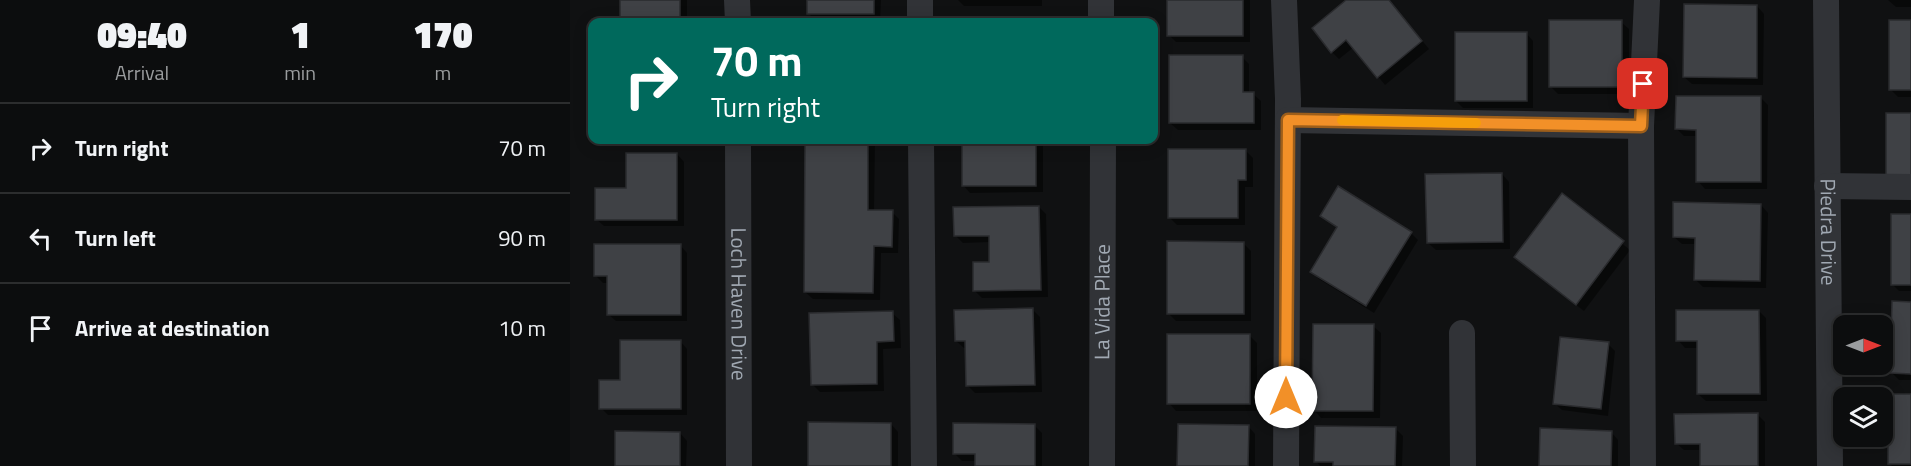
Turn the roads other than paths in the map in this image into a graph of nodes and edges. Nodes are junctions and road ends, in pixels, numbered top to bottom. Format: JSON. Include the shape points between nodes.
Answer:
{"nodes":[{"id":1,"x":737,"y":0,"type":"edge"},
{"id":2,"x":920,"y":0,"type":"edge"},
{"id":3,"x":1101,"y":0,"type":"edge"},
{"id":4,"x":1284,"y":0,"type":"edge"},
{"id":5,"x":1647,"y":0,"type":"edge"},
{"id":6,"x":1826,"y":0,"type":"edge"},
{"id":7,"x":738,"y":18,"type":"edge"},
{"id":8,"x":920,"y":18,"type":"edge"},
{"id":9,"x":1101,"y":18,"type":"edge"},
{"id":10,"x":1288,"y":120,"type":"junction"},
{"id":11,"x":1641,"y":126,"type":"junction"},
{"id":12,"x":738,"y":144,"type":"edge"},
{"id":13,"x":921,"y":144,"type":"edge"},
{"id":14,"x":1103,"y":144,"type":"edge"},
{"id":15,"x":1827,"y":186,"type":"junction"},
{"id":16,"x":1911,"y":187,"type":"edge"},
{"id":17,"x":1462,"y":333,"type":"dead end"},
{"id":18,"x":739,"y":466,"type":"edge"},
{"id":19,"x":924,"y":466,"type":"edge"},
{"id":20,"x":1102,"y":466,"type":"edge"},
{"id":21,"x":1286,"y":466,"type":"edge"},
{"id":22,"x":1463,"y":466,"type":"edge"},
{"id":23,"x":1643,"y":466,"type":"edge"},
{"id":24,"x":1830,"y":466,"type":"edge"}],
"edges":[{"from":1,"to":7,"type":"street"},
{"from":2,"to":8,"type":"street"},
{"from":3,"to":9,"type":"street"},
{"from":4,"to":10,"type":"street"},
{"from":5,"to":11,"type":"street"},
{"from":6,"to":15,"type":"street","name":"Piedra Drive"},
{"from":10,"to":11,"type":"street"},
{"from":10,"to":21,"type":"street"},
{"from":11,"to":23,"type":"street"},
{"from":12,"to":18,"type":"street","name":"Loch Haven Drive"},
{"from":13,"to":19,"type":"street"},
{"from":14,"to":20,"type":"street","name":"La Vida Place"},
{"from":15,"to":16,"type":"street"},
{"from":15,"to":24,"type":"street","name":"Piedra Drive"},
{"from":17,"to":22,"type":"street"}]}
